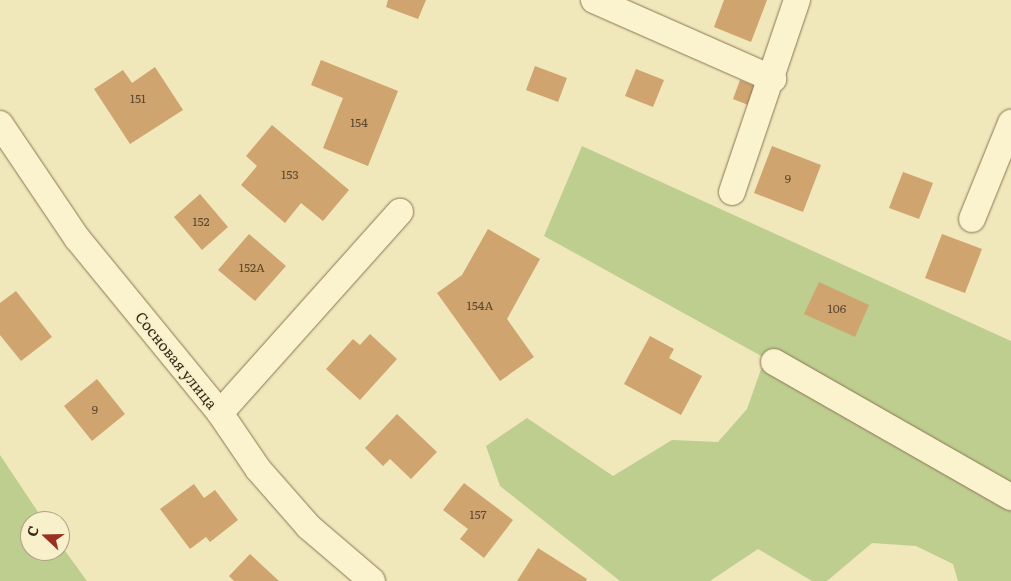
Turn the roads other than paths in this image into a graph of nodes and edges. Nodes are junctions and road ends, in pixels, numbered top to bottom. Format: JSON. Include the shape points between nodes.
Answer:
{"nodes":[{"id":1,"x":594,"y":0,"type":"edge"},
{"id":2,"x":797,"y":0,"type":"edge"},
{"id":3,"x":773,"y":79,"type":"junction"},
{"id":4,"x":1011,"y":123,"type":"edge"},
{"id":5,"x":0,"y":124,"type":"edge"},
{"id":6,"x":732,"y":192,"type":"dead end"},
{"id":7,"x":400,"y":212,"type":"dead end"},
{"id":8,"x":972,"y":219,"type":"dead end"},
{"id":9,"x":774,"y":362,"type":"dead end"},
{"id":10,"x":220,"y":413,"type":"junction"},
{"id":11,"x":1011,"y":497,"type":"edge"},
{"id":12,"x":372,"y":581,"type":"edge"}],
"edges":[{"from":1,"to":3,"type":"street"},
{"from":2,"to":3,"type":"street"},
{"from":3,"to":6,"type":"street"},
{"from":4,"to":8,"type":"street"},
{"from":5,"to":10,"type":"street","name":"Сосновая улица","via":[[77,238]]},
{"from":7,"to":10,"type":"street"},
{"from":9,"to":11,"type":"street"},
{"from":10,"to":12,"type":"street","name":"Сосновая улица","via":[[258,469],[309,527]]}]}
